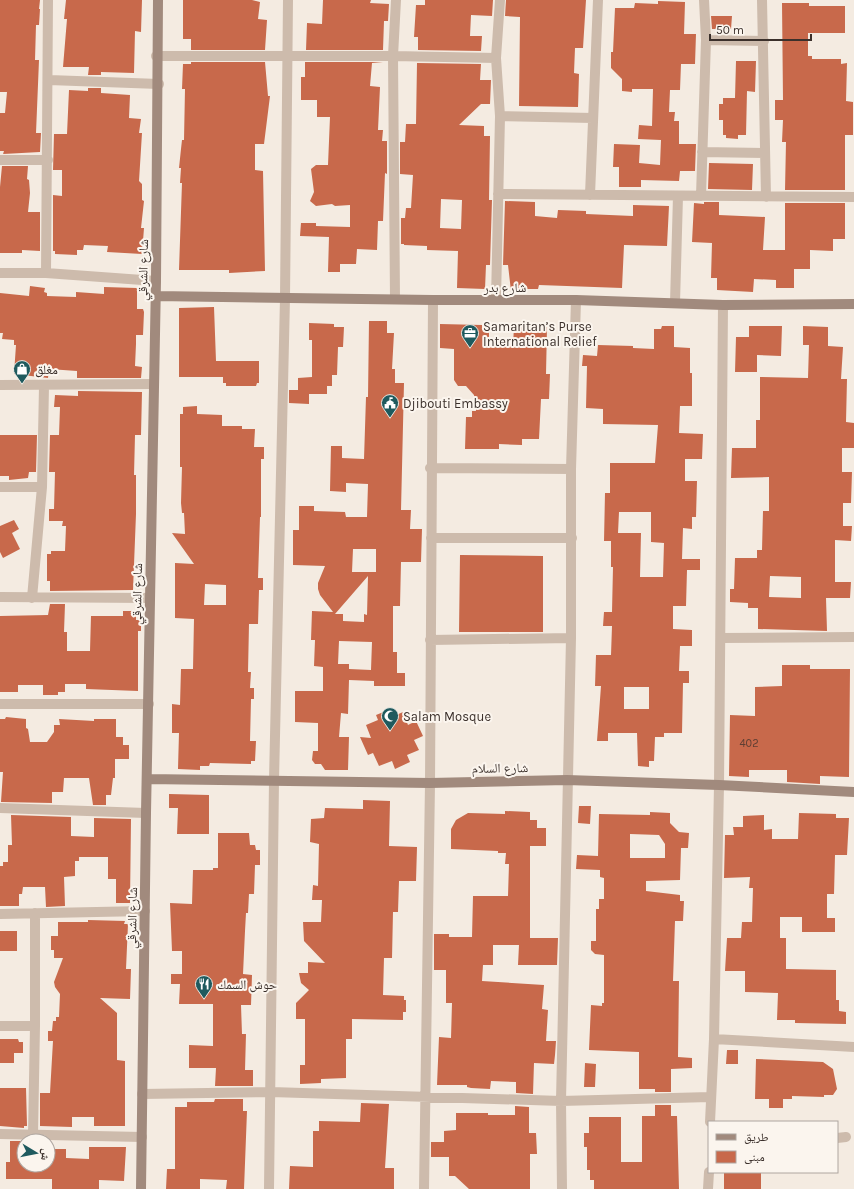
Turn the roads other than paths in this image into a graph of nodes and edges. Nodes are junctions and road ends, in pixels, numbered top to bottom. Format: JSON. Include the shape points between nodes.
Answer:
{"nodes":[{"id":1,"x":48,"y":0,"type":"edge"},
{"id":2,"x":158,"y":0,"type":"edge"},
{"id":3,"x":288,"y":0,"type":"edge"},
{"id":4,"x":396,"y":0,"type":"edge"},
{"id":5,"x":500,"y":0,"type":"edge"},
{"id":6,"x":598,"y":0,"type":"edge"},
{"id":7,"x":704,"y":0,"type":"edge"},
{"id":8,"x":762,"y":0,"type":"edge"},
{"id":9,"x":706,"y":40,"type":"junction"},
{"id":10,"x":764,"y":41,"type":"junction"},
{"id":11,"x":156,"y":56,"type":"junction"},
{"id":12,"x":393,"y":56,"type":"junction"},
{"id":13,"x":286,"y":57,"type":"junction"},
{"id":14,"x":496,"y":58,"type":"junction"},
{"id":15,"x":49,"y":80,"type":"junction"},
{"id":16,"x":159,"y":84,"type":"junction"},
{"id":17,"x":500,"y":116,"type":"junction"},
{"id":18,"x":593,"y":118,"type":"junction"},
{"id":19,"x":702,"y":152,"type":"junction"},
{"id":20,"x":764,"y":153,"type":"junction"},
{"id":21,"x":0,"y":160,"type":"edge"},
{"id":22,"x":48,"y":160,"type":"junction"},
{"id":23,"x":498,"y":194,"type":"junction"},
{"id":24,"x":590,"y":195,"type":"junction"},
{"id":25,"x":678,"y":196,"type":"junction"},
{"id":26,"x":701,"y":196,"type":"junction"},
{"id":27,"x":766,"y":197,"type":"junction"},
{"id":28,"x":854,"y":197,"type":"edge"},
{"id":29,"x":0,"y":273,"type":"edge"},
{"id":30,"x":46,"y":273,"type":"junction"},
{"id":31,"x":156,"y":281,"type":"junction"},
{"id":32,"x":156,"y":296,"type":"junction"},
{"id":33,"x":285,"y":298,"type":"junction"},
{"id":34,"x":395,"y":299,"type":"junction"},
{"id":35,"x":433,"y":300,"type":"junction"},
{"id":36,"x":496,"y":300,"type":"junction"},
{"id":37,"x":576,"y":300,"type":"junction"},
{"id":38,"x":675,"y":303,"type":"junction"},
{"id":39,"x":854,"y":304,"type":"edge"},
{"id":40,"x":723,"y":305,"type":"junction"},
{"id":41,"x":154,"y":384,"type":"junction"},
{"id":42,"x":0,"y":385,"type":"edge"},
{"id":43,"x":44,"y":386,"type":"junction"},
{"id":44,"x":430,"y":468,"type":"junction"},
{"id":45,"x":571,"y":469,"type":"junction"},
{"id":46,"x":0,"y":487,"type":"edge"},
{"id":47,"x":42,"y":487,"type":"junction"},
{"id":48,"x":432,"y":538,"type":"junction"},
{"id":49,"x":572,"y":538,"type":"junction"},
{"id":50,"x":0,"y":597,"type":"edge"},
{"id":51,"x":32,"y":598,"type":"junction"},
{"id":52,"x":150,"y":598,"type":"junction"},
{"id":53,"x":854,"y":637,"type":"edge"},
{"id":54,"x":571,"y":638,"type":"junction"},
{"id":55,"x":721,"y":638,"type":"junction"},
{"id":56,"x":430,"y":640,"type":"junction"},
{"id":57,"x":0,"y":704,"type":"edge"},
{"id":58,"x":149,"y":704,"type":"junction"},
{"id":59,"x":147,"y":779,"type":"junction"},
{"id":60,"x":274,"y":780,"type":"junction"},
{"id":61,"x":567,"y":780,"type":"junction"},
{"id":62,"x":430,"y":782,"type":"junction"},
{"id":63,"x":719,"y":785,"type":"junction"},
{"id":64,"x":854,"y":792,"type":"edge"},
{"id":65,"x":0,"y":808,"type":"edge"},
{"id":66,"x":146,"y":813,"type":"junction"},
{"id":67,"x":145,"y":911,"type":"junction"},
{"id":68,"x":35,"y":913,"type":"junction"},
{"id":69,"x":0,"y":914,"type":"edge"},
{"id":70,"x":0,"y":1026,"type":"edge"},
{"id":71,"x":35,"y":1026,"type":"junction"},
{"id":72,"x":714,"y":1040,"type":"junction"},
{"id":73,"x":854,"y":1047,"type":"edge"},
{"id":74,"x":271,"y":1092,"type":"junction"},
{"id":75,"x":142,"y":1094,"type":"junction"},
{"id":76,"x":710,"y":1097,"type":"junction"},
{"id":77,"x":425,"y":1098,"type":"junction"},
{"id":78,"x":561,"y":1101,"type":"junction"},
{"id":79,"x":710,"y":1121,"type":"edge"},
{"id":80,"x":33,"y":1133,"type":"edge"},
{"id":81,"x":0,"y":1134,"type":"edge"},
{"id":82,"x":16,"y":1134,"type":"edge"},
{"id":83,"x":56,"y":1135,"type":"edge"},
{"id":84,"x":142,"y":1137,"type":"junction"},
{"id":85,"x":709,"y":1173,"type":"edge"},
{"id":86,"x":141,"y":1189,"type":"edge"},
{"id":87,"x":269,"y":1189,"type":"edge"},
{"id":88,"x":424,"y":1189,"type":"edge"},
{"id":89,"x":562,"y":1189,"type":"edge"},
{"id":90,"x":708,"y":1189,"type":"edge"}],
"edges":[{"from":1,"to":15,"type":"street"},
{"from":2,"to":11,"type":"street","name":"شارع الشرقي"},
{"from":3,"to":13,"type":"street"},
{"from":4,"to":12,"type":"street"},
{"from":5,"to":14,"type":"street"},
{"from":6,"to":18,"type":"street"},
{"from":7,"to":9,"type":"street"},
{"from":8,"to":10,"type":"street"},
{"from":9,"to":10,"type":"street"},
{"from":9,"to":19,"type":"street"},
{"from":10,"to":20,"type":"street"},
{"from":11,"to":13,"type":"street"},
{"from":11,"to":16,"type":"street","name":"شارع الشرقي"},
{"from":12,"to":13,"type":"street"},
{"from":12,"to":14,"type":"street"},
{"from":12,"to":34,"type":"street"},
{"from":13,"to":33,"type":"street"},
{"from":14,"to":17,"type":"street"},
{"from":15,"to":16,"type":"street"},
{"from":15,"to":22,"type":"street"},
{"from":16,"to":31,"type":"street","name":"شارع الشرقي"},
{"from":17,"to":18,"type":"street"},
{"from":17,"to":23,"type":"street"},
{"from":18,"to":24,"type":"street"},
{"from":19,"to":20,"type":"street"},
{"from":19,"to":26,"type":"street"},
{"from":20,"to":27,"type":"street"},
{"from":21,"to":22,"type":"street"},
{"from":22,"to":30,"type":"street"},
{"from":23,"to":24,"type":"street"},
{"from":23,"to":36,"type":"street"},
{"from":24,"to":25,"type":"street"},
{"from":25,"to":26,"type":"street"},
{"from":25,"to":38,"type":"street"},
{"from":26,"to":27,"type":"street"},
{"from":27,"to":28,"type":"street"},
{"from":29,"to":30,"type":"street"},
{"from":30,"to":31,"type":"street"},
{"from":31,"to":32,"type":"street","name":"شارع الشرقي"},
{"from":32,"to":33,"type":"street","name":"شارع بدر"},
{"from":32,"to":41,"type":"street","name":"شارع الشرقي"},
{"from":33,"to":34,"type":"street","name":"شارع بدر"},
{"from":33,"to":60,"type":"street"},
{"from":34,"to":35,"type":"street","name":"شارع بدر"},
{"from":35,"to":36,"type":"street","name":"شارع بدر"},
{"from":35,"to":44,"type":"street"},
{"from":36,"to":37,"type":"street","name":"شارع بدر"},
{"from":37,"to":38,"type":"street","name":"شارع بدر"},
{"from":37,"to":45,"type":"street"},
{"from":38,"to":40,"type":"street","name":"شارع بدر"},
{"from":39,"to":40,"type":"street","name":"شارع بدر"},
{"from":40,"to":55,"type":"street"},
{"from":41,"to":43,"type":"street"},
{"from":41,"to":52,"type":"street","name":"شارع الشرقي"},
{"from":42,"to":43,"type":"street"},
{"from":43,"to":47,"type":"street"},
{"from":44,"to":45,"type":"street"},
{"from":44,"to":48,"type":"street"},
{"from":45,"to":49,"type":"street"},
{"from":46,"to":47,"type":"street"},
{"from":47,"to":51,"type":"street"},
{"from":48,"to":49,"type":"street"},
{"from":48,"to":56,"type":"street"},
{"from":49,"to":54,"type":"street"},
{"from":50,"to":51,"type":"street"},
{"from":51,"to":52,"type":"street"},
{"from":52,"to":58,"type":"street","name":"شارع الشرقي"},
{"from":53,"to":55,"type":"street"},
{"from":54,"to":56,"type":"street"},
{"from":54,"to":61,"type":"street"},
{"from":55,"to":63,"type":"street"},
{"from":56,"to":62,"type":"street"},
{"from":57,"to":58,"type":"street"},
{"from":58,"to":59,"type":"street","name":"شارع الشرقي"},
{"from":59,"to":60,"type":"street","name":"شارع السلام"},
{"from":59,"to":66,"type":"street","name":"شارع الشرقي"},
{"from":60,"to":62,"type":"street","name":"شارع السلام"},
{"from":60,"to":74,"type":"street"},
{"from":61,"to":62,"type":"street","name":"شارع السلام"},
{"from":61,"to":63,"type":"street","name":"شارع السلام"},
{"from":61,"to":78,"type":"street"},
{"from":62,"to":77,"type":"street"},
{"from":63,"to":64,"type":"street","name":"شارع السلام"},
{"from":63,"to":72,"type":"street"},
{"from":65,"to":66,"type":"street"},
{"from":66,"to":67,"type":"street","name":"شارع الشرقي"},
{"from":67,"to":68,"type":"street"},
{"from":67,"to":75,"type":"street","name":"شارع الشرقي"},
{"from":68,"to":69,"type":"street"},
{"from":68,"to":71,"type":"street"},
{"from":70,"to":71,"type":"street"},
{"from":71,"to":80,"type":"street"},
{"from":72,"to":73,"type":"street"},
{"from":72,"to":76,"type":"street"},
{"from":74,"to":75,"type":"street"},
{"from":74,"to":77,"type":"street"},
{"from":74,"to":87,"type":"street"},
{"from":75,"to":84,"type":"street","name":"شارع الشرقي"},
{"from":76,"to":78,"type":"street"},
{"from":76,"to":79,"type":"street"},
{"from":77,"to":78,"type":"street"},
{"from":77,"to":88,"type":"street"},
{"from":78,"to":89,"type":"street"},
{"from":81,"to":82,"type":"street"},
{"from":83,"to":84,"type":"street"},
{"from":84,"to":86,"type":"street","name":"شارع الشرقي"},
{"from":85,"to":90,"type":"street"}]}
